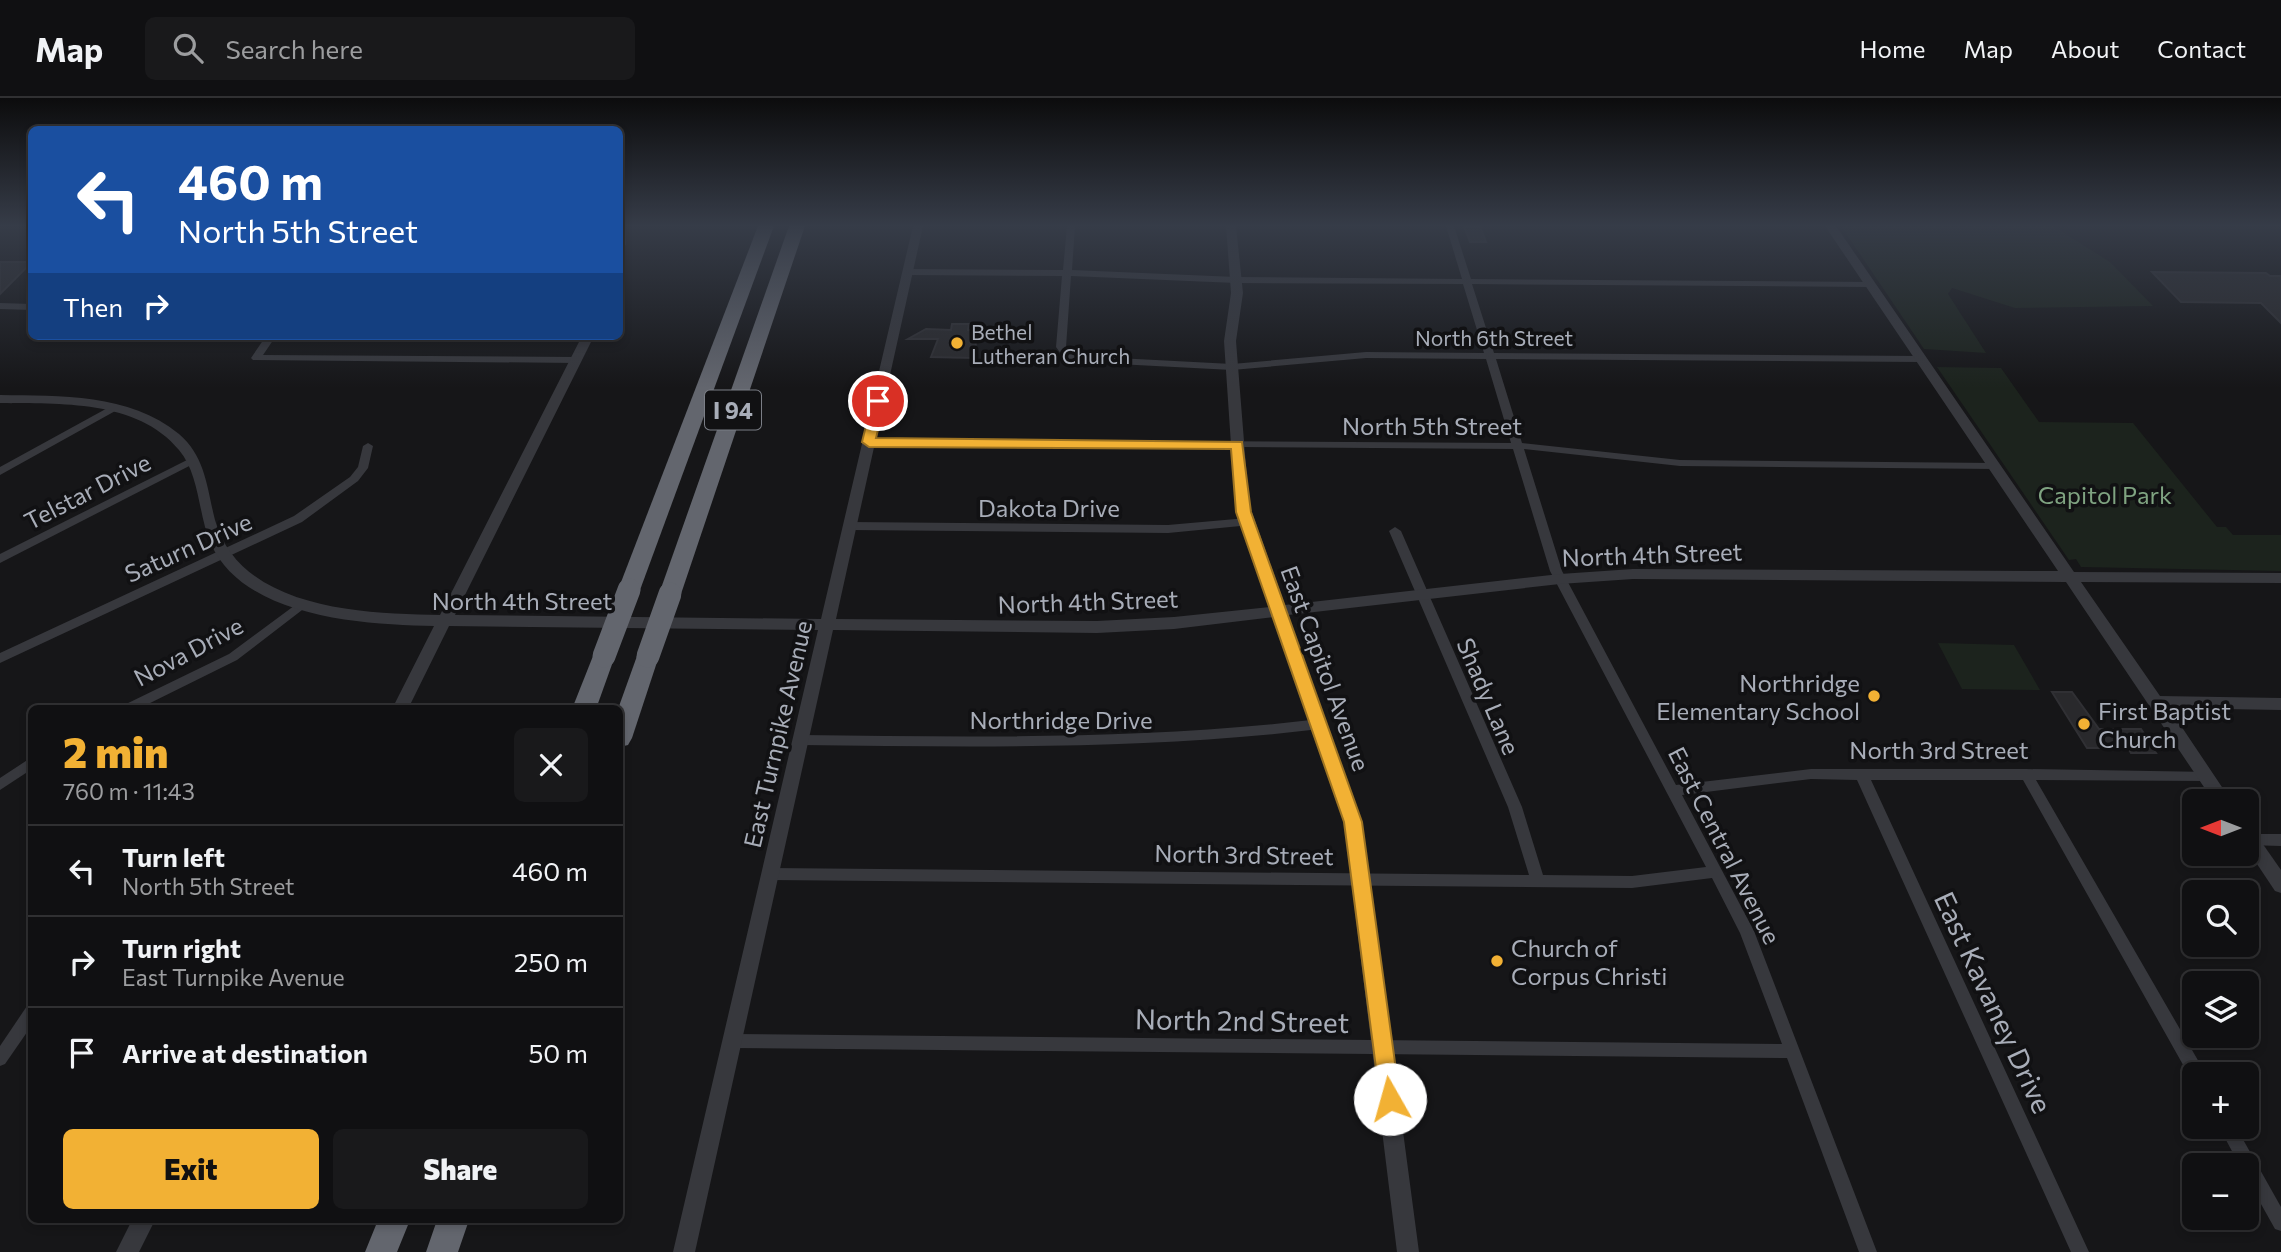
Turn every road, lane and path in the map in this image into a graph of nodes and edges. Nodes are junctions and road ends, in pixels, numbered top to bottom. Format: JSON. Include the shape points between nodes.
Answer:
{"nodes":[{"id":1,"x":746,"y":280,"type":"edge"},
{"id":2,"x":778,"y":280,"type":"edge"},
{"id":3,"x":906,"y":280,"type":"edge"},
{"id":4,"x":1066,"y":280,"type":"edge"},
{"id":5,"x":1232,"y":280,"type":"edge"},
{"id":6,"x":1236,"y":280,"type":"junction"},
{"id":7,"x":1867,"y":280,"type":"edge"},
{"id":8,"x":1467,"y":281,"type":"junction"},
{"id":9,"x":1870,"y":284,"type":"junction"},
{"id":10,"x":0,"y":306,"type":"edge"},
{"id":11,"x":28,"y":306,"type":"edge"},
{"id":12,"x":268,"y":340,"type":"edge"},
{"id":13,"x":586,"y":340,"type":"edge"},
{"id":14,"x":1490,"y":356,"type":"junction"},
{"id":15,"x":1921,"y":359,"type":"junction"},
{"id":16,"x":576,"y":360,"type":"junction"},
{"id":17,"x":1232,"y":367,"type":"junction"},
{"id":18,"x":0,"y":399,"type":"edge"},
{"id":19,"x":113,"y":408,"type":"junction"},
{"id":20,"x":869,"y":442,"type":"junction"},
{"id":21,"x":1237,"y":445,"type":"junction"},
{"id":22,"x":368,"y":446,"type":"dead end"},
{"id":23,"x":1517,"y":446,"type":"junction"},
{"id":24,"x":193,"y":460,"type":"junction"},
{"id":25,"x":1995,"y":466,"type":"junction"},
{"id":26,"x":0,"y":472,"type":"edge"},
{"id":27,"x":1247,"y":522,"type":"junction"},
{"id":28,"x":850,"y":526,"type":"junction"},
{"id":29,"x":1395,"y":531,"type":"dead end"},
{"id":30,"x":225,"y":554,"type":"junction"},
{"id":31,"x":0,"y":559,"type":"edge"},
{"id":32,"x":2069,"y":576,"type":"junction"},
{"id":33,"x":2281,"y":578,"type":"edge"},
{"id":34,"x":1560,"y":579,"type":"junction"},
{"id":35,"x":629,"y":590,"type":"joint"},
{"id":36,"x":670,"y":594,"type":"joint"},
{"id":37,"x":1423,"y":595,"type":"junction"},
{"id":38,"x":302,"y":604,"type":"junction"},
{"id":39,"x":1280,"y":611,"type":"junction"},
{"id":40,"x":444,"y":622,"type":"junction"},
{"id":41,"x":827,"y":625,"type":"junction"},
{"id":42,"x":648,"y":656,"type":"joint"},
{"id":43,"x":0,"y":658,"type":"edge"},
{"id":44,"x":2155,"y":702,"type":"junction"},
{"id":45,"x":2281,"y":704,"type":"edge"},
{"id":46,"x":134,"y":705,"type":"edge"},
{"id":47,"x":402,"y":705,"type":"edge"},
{"id":48,"x":586,"y":705,"type":"edge"},
{"id":49,"x":1320,"y":724,"type":"junction"},
{"id":50,"x":623,"y":729,"type":"edge"},
{"id":51,"x":801,"y":740,"type":"junction"},
{"id":52,"x":28,"y":765,"type":"edge"},
{"id":53,"x":1861,"y":773,"type":"junction"},
{"id":54,"x":2026,"y":774,"type":"junction"},
{"id":55,"x":2206,"y":776,"type":"junction"},
{"id":56,"x":0,"y":785,"type":"edge"},
{"id":57,"x":2215,"y":789,"type":"edge"},
{"id":58,"x":1672,"y":791,"type":"junction"},
{"id":59,"x":2259,"y":839,"type":"edge"},
{"id":60,"x":2281,"y":840,"type":"edge"},
{"id":61,"x":2259,"y":854,"type":"edge"},
{"id":62,"x":1716,"y":872,"type":"junction"},
{"id":63,"x":770,"y":874,"type":"junction"},
{"id":64,"x":1363,"y":880,"type":"junction"},
{"id":65,"x":1538,"y":881,"type":"junction"},
{"id":66,"x":2281,"y":885,"type":"edge"},
{"id":67,"x":28,"y":1017,"type":"edge"},
{"id":68,"x":733,"y":1041,"type":"junction"},
{"id":69,"x":1384,"y":1048,"type":"junction"},
{"id":70,"x":1793,"y":1051,"type":"junction"},
{"id":71,"x":0,"y":1059,"type":"edge"},
{"id":72,"x":2190,"y":1062,"type":"edge"},
{"id":73,"x":2234,"y":1139,"type":"edge"},
{"id":74,"x":142,"y":1223,"type":"edge"},
{"id":75,"x":393,"y":1223,"type":"edge"},
{"id":76,"x":452,"y":1223,"type":"edge"},
{"id":77,"x":2281,"y":1223,"type":"edge"},
{"id":78,"x":127,"y":1252,"type":"edge"},
{"id":79,"x":381,"y":1252,"type":"edge"},
{"id":80,"x":442,"y":1252,"type":"edge"},
{"id":81,"x":684,"y":1252,"type":"edge"},
{"id":82,"x":1408,"y":1252,"type":"edge"},
{"id":83,"x":1868,"y":1252,"type":"edge"},
{"id":84,"x":2080,"y":1252,"type":"edge"}],
"edges":[{"from":1,"to":35,"type":"highway","number":"I 94"},
{"from":2,"to":36,"type":"highway","number":"I 94"},
{"from":3,"to":20,"type":"street","name":"East Turnpike Avenue"},
{"from":4,"to":17,"type":"street","name":"North 6th Street","via":[[1061,347],[1067,356]]},
{"from":5,"to":6,"type":"street"},
{"from":6,"to":8,"type":"street"},
{"from":6,"to":17,"type":"street","name":"East Capitol Avenue"},
{"from":7,"to":9,"type":"street"},
{"from":8,"to":9,"type":"street"},
{"from":8,"to":14,"type":"street","name":"East Central Avenue"},
{"from":9,"to":15,"type":"street"},
{"from":10,"to":11,"type":"street"},
{"from":12,"to":16,"type":"street","via":[[256,358]]},
{"from":13,"to":16,"type":"street"},
{"from":14,"to":15,"type":"street","name":"North 6th Street"},
{"from":14,"to":17,"type":"street","name":"North 6th Street","via":[[1358,355]]},
{"from":14,"to":23,"type":"street","name":"East Central Avenue"},
{"from":15,"to":25,"type":"street"},
{"from":16,"to":40,"type":"street"},
{"from":17,"to":21,"type":"street","name":"East Capitol Avenue"},
{"from":18,"to":19,"type":"street","name":"North 4th Street","via":[[76,401]]},
{"from":19,"to":24,"type":"street","name":"North 4th Street","via":[[166,430]]},
{"from":19,"to":26,"type":"street"},
{"from":20,"to":21,"type":"street","name":"North 5th Street"},
{"from":20,"to":28,"type":"street","name":"East Turnpike Avenue"},
{"from":21,"to":23,"type":"street","name":"North 5th Street"},
{"from":21,"to":27,"type":"street","name":"East Capitol Avenue","via":[[1240,498]]},
{"from":22,"to":30,"type":"street","name":"Saturn Drive","via":[[359,474],[336,495]]},
{"from":23,"to":25,"type":"street","name":"North 5th Street","via":[[1681,463]]},
{"from":23,"to":34,"type":"street","name":"East Central Avenue"},
{"from":24,"to":30,"type":"street","name":"North 4th Street","via":[[211,530]]},
{"from":24,"to":31,"type":"street","name":"Telstar Drive"},
{"from":25,"to":32,"type":"street"},
{"from":27,"to":28,"type":"street","name":"Dakota Drive","via":[[1168,529]]},
{"from":27,"to":39,"type":"street","name":"East Capitol Avenue"},
{"from":28,"to":41,"type":"street","name":"East Turnpike Avenue"},
{"from":29,"to":37,"type":"street","name":"Shady Lane"},
{"from":30,"to":38,"type":"street","name":"North 4th Street","via":[[261,586]]},
{"from":30,"to":43,"type":"street","name":"Saturn Drive"},
{"from":32,"to":33,"type":"street","name":"North 4th Street"},
{"from":32,"to":34,"type":"street","name":"North 4th Street","via":[[1693,573]]},
{"from":32,"to":44,"type":"street"},
{"from":34,"to":37,"type":"street","name":"North 4th Street"},
{"from":34,"to":58,"type":"street","name":"East Central Avenue"},
{"from":35,"to":48,"type":"highway","number":"I 94","bridge":true},
{"from":36,"to":42,"type":"highway","number":"I 94","bridge":true},
{"from":37,"to":39,"type":"street","name":"North 4th Street"},
{"from":37,"to":65,"type":"street","name":"Shady Lane","via":[[1515,807]]},
{"from":38,"to":40,"type":"street","name":"North 4th Street","via":[[365,618]]},
{"from":38,"to":46,"type":"street","name":"Nova Drive","via":[[233,657]]},
{"from":39,"to":41,"type":"street","name":"North 4th Street","via":[[1121,626]]},
{"from":39,"to":49,"type":"street","name":"East Capitol Avenue"},
{"from":40,"to":41,"type":"street","name":"North 4th Street"},
{"from":40,"to":47,"type":"street"},
{"from":41,"to":51,"type":"street","name":"East Turnpike Avenue"},
{"from":42,"to":50,"type":"highway","number":"I 94"},
{"from":44,"to":45,"type":"street"},
{"from":44,"to":55,"type":"street"},
{"from":49,"to":51,"type":"street","name":"Northridge Drive","via":[[1143,742]]},
{"from":49,"to":64,"type":"street","name":"East Capitol Avenue","via":[[1351,814]]},
{"from":51,"to":63,"type":"street","name":"East Turnpike Avenue"},
{"from":52,"to":56,"type":"street"},
{"from":53,"to":54,"type":"street","name":"North 3rd Street"},
{"from":53,"to":58,"type":"street","name":"North 3rd Street","via":[[1799,774]]},
{"from":53,"to":84,"type":"street","name":"East Kavaney Drive"},
{"from":54,"to":55,"type":"street","name":"North 3rd Street"},
{"from":54,"to":72,"type":"street"},
{"from":55,"to":57,"type":"street"},
{"from":58,"to":62,"type":"street","name":"East Central Avenue"},
{"from":59,"to":60,"type":"street"},
{"from":61,"to":66,"type":"street"},
{"from":62,"to":65,"type":"street","name":"North 3rd Street","via":[[1651,882]]},
{"from":62,"to":70,"type":"street","name":"East Central Avenue","via":[[1750,938]]},
{"from":63,"to":64,"type":"street","name":"North 3rd Street"},
{"from":63,"to":68,"type":"street","name":"East Turnpike Avenue"},
{"from":64,"to":65,"type":"street","name":"North 3rd Street"},
{"from":64,"to":69,"type":"street","name":"East Capitol Avenue"},
{"from":67,"to":71,"type":"street"},
{"from":68,"to":69,"type":"street","name":"North 2nd Street"},
{"from":68,"to":81,"type":"street","name":"East Turnpike Avenue"},
{"from":69,"to":70,"type":"street","name":"North 2nd Street"},
{"from":69,"to":82,"type":"street","name":"East Capitol Avenue"},
{"from":70,"to":83,"type":"street","name":"East Central Avenue"},
{"from":73,"to":77,"type":"street"},
{"from":74,"to":78,"type":"street"},
{"from":75,"to":79,"type":"highway"},
{"from":76,"to":80,"type":"highway"}]}
